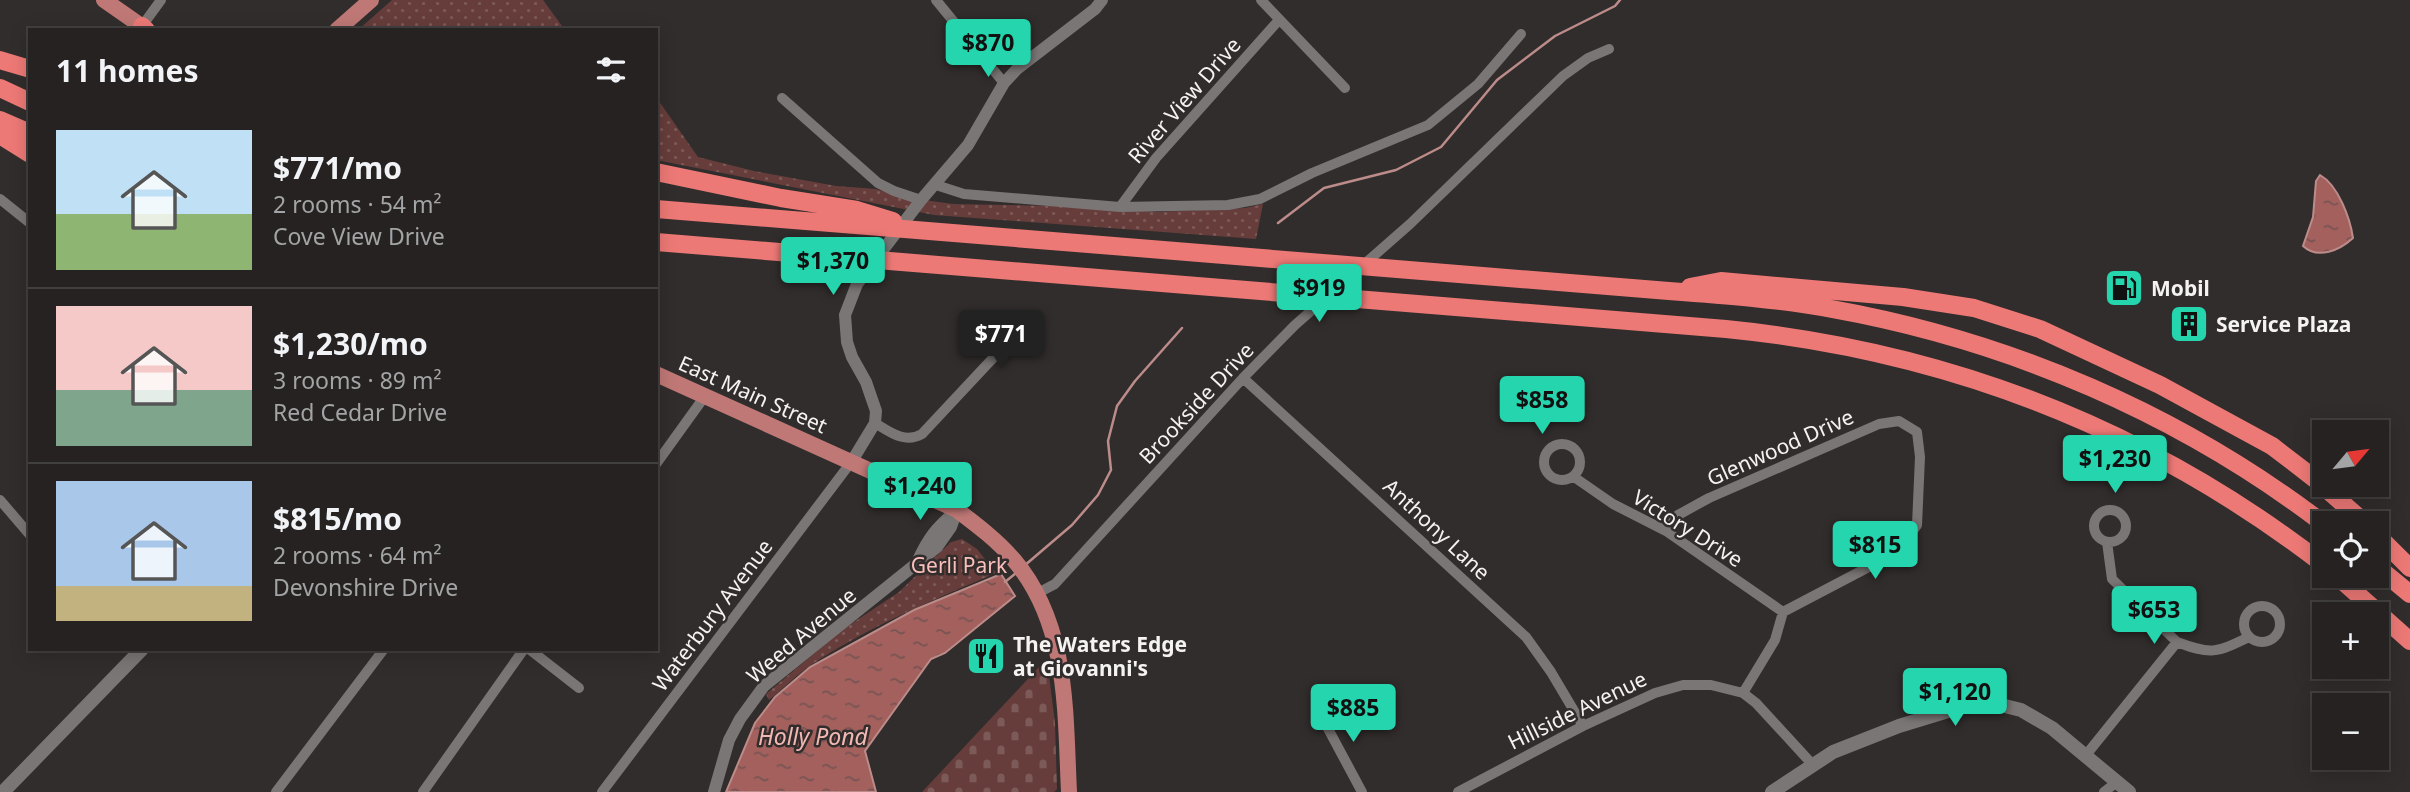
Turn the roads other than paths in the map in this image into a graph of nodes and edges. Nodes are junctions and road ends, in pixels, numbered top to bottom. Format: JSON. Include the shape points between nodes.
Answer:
{"nodes":[{"id":1,"x":104,"y":0,"type":"edge"},
{"id":2,"x":161,"y":0,"type":"edge"},
{"id":3,"x":371,"y":0,"type":"edge"},
{"id":4,"x":925,"y":0,"type":"edge"},
{"id":5,"x":935,"y":0,"type":"edge"},
{"id":6,"x":1102,"y":0,"type":"edge"},
{"id":7,"x":1261,"y":0,"type":"edge"},
{"id":8,"x":1279,"y":20,"type":"junction"},
{"id":9,"x":145,"y":28,"type":"edge"},
{"id":10,"x":339,"y":28,"type":"edge"},
{"id":11,"x":1521,"y":34,"type":"dead end"},
{"id":12,"x":1609,"y":49,"type":"dead end"},
{"id":13,"x":0,"y":60,"type":"edge"},
{"id":14,"x":28,"y":68,"type":"edge"},
{"id":15,"x":1004,"y":83,"type":"junction"},
{"id":16,"x":0,"y":88,"type":"edge"},
{"id":17,"x":1345,"y":88,"type":"dead end"},
{"id":18,"x":782,"y":98,"type":"dead end"},
{"id":19,"x":28,"y":101,"type":"edge"},
{"id":20,"x":0,"y":120,"type":"edge"},
{"id":21,"x":28,"y":132,"type":"edge"},
{"id":22,"x":0,"y":135,"type":"edge"},
{"id":23,"x":28,"y":153,"type":"edge"},
{"id":24,"x":658,"y":172,"type":"edge"},
{"id":25,"x":936,"y":185,"type":"junction"},
{"id":26,"x":0,"y":198,"type":"edge"},
{"id":27,"x":921,"y":200,"type":"junction"},
{"id":28,"x":1120,"y":207,"type":"junction"},
{"id":29,"x":658,"y":209,"type":"edge"},
{"id":30,"x":851,"y":217,"type":"junction"},
{"id":31,"x":28,"y":221,"type":"edge"},
{"id":32,"x":658,"y":242,"type":"edge"},
{"id":33,"x":1669,"y":290,"type":"junction"},
{"id":34,"x":1001,"y":348,"type":"dead end"},
{"id":35,"x":658,"y":375,"type":"edge"},
{"id":36,"x":1244,"y":378,"type":"junction"},
{"id":37,"x":705,"y":396,"type":"junction"},
{"id":38,"x":875,"y":423,"type":"junction"},
{"id":39,"x":658,"y":461,"type":"edge"},
{"id":40,"x":852,"y":461,"type":"junction"},
{"id":41,"x":1574,"y":477,"type":"dead end"},
{"id":42,"x":0,"y":500,"type":"edge"},
{"id":43,"x":957,"y":510,"type":"junction"},
{"id":44,"x":2351,"y":511,"type":"edge"},
{"id":45,"x":2312,"y":516,"type":"edge"},
{"id":46,"x":1666,"y":531,"type":"junction"},
{"id":47,"x":28,"y":533,"type":"edge"},
{"id":48,"x":2107,"y":542,"type":"dead end"},
{"id":49,"x":2389,"y":547,"type":"edge"},
{"id":50,"x":2312,"y":556,"type":"edge"},
{"id":51,"x":2410,"y":568,"type":"edge"},
{"id":52,"x":2389,"y":577,"type":"edge"},
{"id":53,"x":2350,"y":588,"type":"edge"},
{"id":54,"x":1034,"y":590,"type":"junction"},
{"id":55,"x":2410,"y":594,"type":"edge"},
{"id":56,"x":1783,"y":612,"type":"junction"},
{"id":57,"x":2249,"y":638,"type":"dead end"},
{"id":58,"x":2410,"y":641,"type":"edge"},
{"id":59,"x":2177,"y":642,"type":"junction"},
{"id":60,"x":140,"y":651,"type":"edge"},
{"id":61,"x":382,"y":651,"type":"edge"},
{"id":62,"x":525,"y":651,"type":"edge"},
{"id":63,"x":529,"y":651,"type":"edge"},
{"id":64,"x":579,"y":688,"type":"dead end"},
{"id":65,"x":1743,"y":693,"type":"junction"},
{"id":66,"x":1318,"y":710,"type":"dead end"},
{"id":67,"x":1583,"y":726,"type":"junction"},
{"id":68,"x":2085,"y":755,"type":"junction"},
{"id":69,"x":1812,"y":764,"type":"junction"},
{"id":70,"x":2116,"y":782,"type":"junction"},
{"id":71,"x":3,"y":792,"type":"edge"},
{"id":72,"x":276,"y":792,"type":"edge"},
{"id":73,"x":423,"y":792,"type":"edge"},
{"id":74,"x":602,"y":792,"type":"edge"},
{"id":75,"x":714,"y":792,"type":"edge"},
{"id":76,"x":1069,"y":792,"type":"edge"},
{"id":77,"x":1362,"y":792,"type":"edge"},
{"id":78,"x":1458,"y":792,"type":"edge"},
{"id":79,"x":1772,"y":792,"type":"edge"},
{"id":80,"x":2104,"y":792,"type":"edge"},
{"id":81,"x":2129,"y":792,"type":"edge"}],
"edges":[{"from":1,"to":9,"type":"main road"},
{"from":2,"to":9,"type":"street"},
{"from":3,"to":10,"type":"main road"},
{"from":4,"to":5,"type":"street"},
{"from":5,"to":15,"type":"street"},
{"from":6,"to":15,"type":"street"},
{"from":7,"to":8,"type":"street"},
{"from":8,"to":17,"type":"street"},
{"from":8,"to":28,"type":"street","name":"River View Drive","via":[[1156,158]]},
{"from":11,"to":28,"type":"street","via":[[1478,84],[1428,125],[1260,199],[1228,205]]},
{"from":12,"to":36,"type":"street","name":"Brookside Drive","via":[[1563,76]]},
{"from":13,"to":14,"type":"highway"},
{"from":15,"to":25,"type":"street","via":[[968,145]]},
{"from":16,"to":19,"type":"highway"},
{"from":18,"to":27,"type":"street","via":[[878,183]]},
{"from":20,"to":21,"type":"highway"},
{"from":22,"to":23,"type":"highway"},
{"from":24,"to":30,"type":"highway"},
{"from":25,"to":27,"type":"street"},
{"from":25,"to":28,"type":"street","via":[[964,194]]},
{"from":26,"to":31,"type":"street"},
{"from":27,"to":38,"type":"street","via":[[857,284],[845,315],[852,357],[874,399]]},
{"from":29,"to":30,"type":"highway"},
{"from":30,"to":33,"type":"highway","via":[[924,230]]},
{"from":32,"to":50,"type":"highway","via":[[1762,332],[1834,343],[1919,362],[2046,404],[2146,450],[2242,506]]},
{"from":33,"to":44,"type":"highway","via":[[1721,281],[1903,297],[1974,308],[2040,329],[2160,385],[2272,446]]},
{"from":33,"to":45,"type":"highway","via":[[1833,309],[2014,357],[2094,389],[2183,433]]},
{"from":34,"to":38,"type":"street","via":[[919,437],[909,439]]},
{"from":35,"to":37,"type":"main road","name":"East Main Street"},
{"from":36,"to":54,"type":"street","name":"Brookside Drive","via":[[1055,584]]},
{"from":36,"to":67,"type":"street","name":"Anthony Lane","via":[[1526,637]]},
{"from":37,"to":39,"type":"street"},
{"from":37,"to":40,"type":"main road","name":"East Main Street"},
{"from":38,"to":40,"type":"street"},
{"from":40,"to":43,"type":"main road","name":"East Main Street"},
{"from":40,"to":74,"type":"street","name":"Waterbury Avenue"},
{"from":41,"to":46,"type":"street","name":"Victory Drive","via":[[1613,504]]},
{"from":42,"to":47,"type":"street"},
{"from":43,"to":54,"type":"main road","name":"East Main Street","via":[[1014,560]]},
{"from":43,"to":75,"type":"street","name":"Weed Avenue","via":[[937,547],[764,686],[729,740]]},
{"from":46,"to":56,"type":"street","name":"Victory Drive"},
{"from":46,"to":56,"type":"street","name":"Glenwood Drive","via":[[1678,515],[1709,498],[1880,424],[1899,421],[1917,432],[1917,525],[1902,546]]},
{"from":48,"to":59,"type":"street","via":[[2112,579]]},
{"from":49,"to":51,"type":"highway"},
{"from":52,"to":55,"type":"highway"},
{"from":53,"to":58,"type":"highway"},
{"from":54,"to":76,"type":"main road","name":"East Main Street","via":[[1052,631],[1062,673]]},
{"from":56,"to":65,"type":"street","via":[[1775,640]]},
{"from":57,"to":59,"type":"street","via":[[2203,652]]},
{"from":59,"to":68,"type":"street"},
{"from":60,"to":71,"type":"main road"},
{"from":61,"to":72,"type":"street"},
{"from":62,"to":73,"type":"street"},
{"from":63,"to":64,"type":"street"},
{"from":65,"to":67,"type":"street","name":"Hillside Avenue","via":[[1711,685],[1670,687]]},
{"from":65,"to":69,"type":"street","name":"Hillside Avenue"},
{"from":66,"to":77,"type":"street"},
{"from":67,"to":78,"type":"street","name":"Hillside Avenue"},
{"from":68,"to":69,"type":"main road","via":[[2021,710],[1997,704],[1961,707],[1899,726]]},
{"from":68,"to":70,"type":"main road"},
{"from":69,"to":79,"type":"main road"},
{"from":70,"to":80,"type":"street"},
{"from":70,"to":81,"type":"main road"}]}
